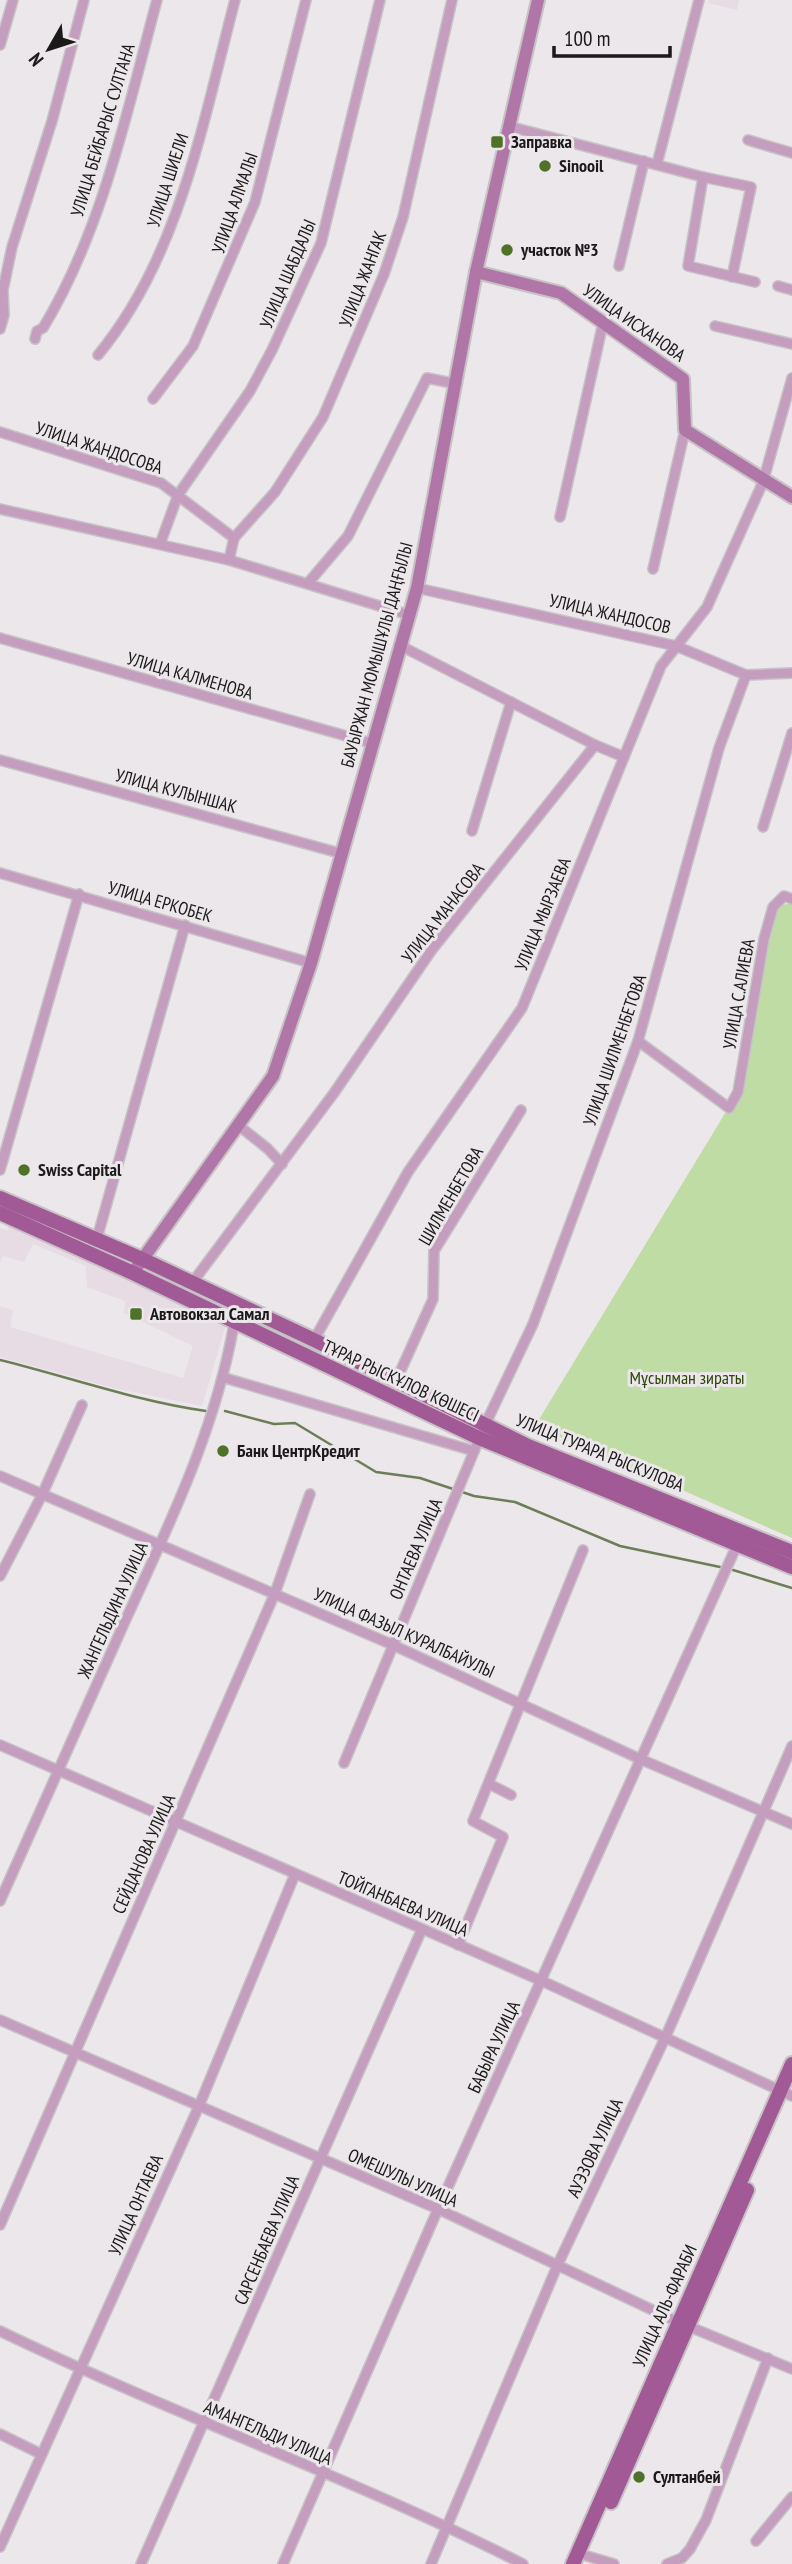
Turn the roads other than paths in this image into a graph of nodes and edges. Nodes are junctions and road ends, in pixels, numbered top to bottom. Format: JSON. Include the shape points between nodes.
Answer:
{"nodes":[{"id":1,"x":13,"y":0,"type":"edge"},
{"id":2,"x":84,"y":0,"type":"edge"},
{"id":3,"x":157,"y":0,"type":"edge"},
{"id":4,"x":235,"y":0,"type":"edge"},
{"id":5,"x":306,"y":0,"type":"edge"},
{"id":6,"x":380,"y":0,"type":"edge"},
{"id":7,"x":452,"y":0,"type":"edge"},
{"id":8,"x":538,"y":0,"type":"edge"},
{"id":9,"x":699,"y":0,"type":"edge"},
{"id":10,"x":0,"y":45,"type":"edge"},
{"id":11,"x":508,"y":127,"type":"junction"},
{"id":12,"x":748,"y":140,"type":"dead end"},
{"id":13,"x":792,"y":153,"type":"edge"},
{"id":14,"x":644,"y":161,"type":"junction"},
{"id":15,"x":657,"y":164,"type":"junction"},
{"id":16,"x":703,"y":177,"type":"junction"},
{"id":17,"x":619,"y":266,"type":"dead end"},
{"id":18,"x":476,"y":272,"type":"junction"},
{"id":19,"x":732,"y":277,"type":"junction"},
{"id":20,"x":755,"y":282,"type":"dead end"},
{"id":21,"x":778,"y":286,"type":"dead end"},
{"id":22,"x":792,"y":290,"type":"edge"},
{"id":23,"x":603,"y":323,"type":"junction"},
{"id":24,"x":715,"y":326,"type":"dead end"},
{"id":25,"x":0,"y":329,"type":"edge"},
{"id":26,"x":35,"y":339,"type":"dead end"},
{"id":27,"x":792,"y":344,"type":"edge"},
{"id":28,"x":98,"y":355,"type":"dead end"},
{"id":29,"x":792,"y":378,"type":"edge"},
{"id":30,"x":457,"y":384,"type":"junction"},
{"id":31,"x":153,"y":399,"type":"dead end"},
{"id":32,"x":685,"y":430,"type":"junction"},
{"id":33,"x":0,"y":432,"type":"edge"},
{"id":34,"x":763,"y":482,"type":"junction"},
{"id":35,"x":178,"y":495,"type":"junction"},
{"id":36,"x":792,"y":498,"type":"edge"},
{"id":37,"x":0,"y":509,"type":"edge"},
{"id":38,"x":560,"y":517,"type":"dead end"},
{"id":39,"x":234,"y":538,"type":"junction"},
{"id":40,"x":160,"y":544,"type":"junction"},
{"id":41,"x":229,"y":560,"type":"junction"},
{"id":42,"x":653,"y":569,"type":"dead end"},
{"id":43,"x":309,"y":583,"type":"junction"},
{"id":44,"x":417,"y":588,"type":"junction"},
{"id":45,"x":409,"y":615,"type":"junction"},
{"id":46,"x":0,"y":638,"type":"edge"},
{"id":47,"x":399,"y":645,"type":"junction"},
{"id":48,"x":676,"y":646,"type":"junction"},
{"id":49,"x":792,"y":673,"type":"edge"},
{"id":50,"x":746,"y":675,"type":"junction"},
{"id":51,"x":511,"y":702,"type":"junction"},
{"id":52,"x":792,"y":733,"type":"edge"},
{"id":53,"x":372,"y":743,"type":"junction"},
{"id":54,"x":596,"y":745,"type":"junction"},
{"id":55,"x":624,"y":757,"type":"junction"},
{"id":56,"x":0,"y":760,"type":"edge"},
{"id":57,"x":763,"y":827,"type":"dead end"},
{"id":58,"x":472,"y":831,"type":"dead end"},
{"id":59,"x":343,"y":854,"type":"junction"},
{"id":60,"x":0,"y":873,"type":"edge"},
{"id":61,"x":79,"y":894,"type":"junction"},
{"id":62,"x":792,"y":899,"type":"edge"},
{"id":63,"x":185,"y":925,"type":"junction"},
{"id":64,"x":311,"y":963,"type":"junction"},
{"id":65,"x":638,"y":1041,"type":"junction"},
{"id":66,"x":521,"y":1110,"type":"dead end"},
{"id":67,"x":238,"y":1125,"type":"junction"},
{"id":68,"x":282,"y":1164,"type":"junction"},
{"id":69,"x":0,"y":1170,"type":"edge"},
{"id":70,"x":0,"y":1199,"type":"edge"},
{"id":71,"x":0,"y":1213,"type":"edge"},
{"id":72,"x":96,"y":1241,"type":"junction"},
{"id":73,"x":142,"y":1259,"type":"junction"},
{"id":74,"x":133,"y":1273,"type":"junction"},
{"id":75,"x":192,"y":1283,"type":"junction"},
{"id":76,"x":234,"y":1324,"type":"junction"},
{"id":77,"x":314,"y":1340,"type":"junction"},
{"id":78,"x":225,"y":1378,"type":"junction"},
{"id":79,"x":396,"y":1381,"type":"junction"},
{"id":80,"x":82,"y":1405,"type":"dead end"},
{"id":81,"x":479,"y":1438,"type":"junction"},
{"id":82,"x":0,"y":1476,"type":"edge"},
{"id":83,"x":310,"y":1494,"type":"dead end"},
{"id":84,"x":42,"y":1495,"type":"junction"},
{"id":85,"x":160,"y":1543,"type":"junction"},
{"id":86,"x":737,"y":1545,"type":"junction"},
{"id":87,"x":583,"y":1550,"type":"dead end"},
{"id":88,"x":792,"y":1552,"type":"edge"},
{"id":89,"x":792,"y":1567,"type":"edge"},
{"id":90,"x":0,"y":1576,"type":"edge"},
{"id":91,"x":275,"y":1593,"type":"junction"},
{"id":92,"x":393,"y":1645,"type":"junction"},
{"id":93,"x":522,"y":1703,"type":"junction"},
{"id":94,"x":0,"y":1745,"type":"edge"},
{"id":95,"x":792,"y":1746,"type":"edge"},
{"id":96,"x":640,"y":1759,"type":"junction"},
{"id":97,"x":344,"y":1763,"type":"dead end"},
{"id":98,"x":58,"y":1769,"type":"junction"},
{"id":99,"x":489,"y":1784,"type":"junction"},
{"id":100,"x":511,"y":1795,"type":"dead end"},
{"id":101,"x":763,"y":1810,"type":"junction"},
{"id":102,"x":176,"y":1821,"type":"junction"},
{"id":103,"x":792,"y":1824,"type":"edge"},
{"id":104,"x":295,"y":1874,"type":"junction"},
{"id":105,"x":0,"y":1901,"type":"edge"},
{"id":106,"x":422,"y":1929,"type":"junction"},
{"id":107,"x":458,"y":1945,"type":"junction"},
{"id":108,"x":542,"y":1981,"type":"junction"},
{"id":109,"x":0,"y":2020,"type":"edge"},
{"id":110,"x":666,"y":2036,"type":"junction"},
{"id":111,"x":73,"y":2052,"type":"junction"},
{"id":112,"x":792,"y":2064,"type":"edge"},
{"id":113,"x":788,"y":2092,"type":"edge"},
{"id":114,"x":199,"y":2106,"type":"junction"},
{"id":115,"x":320,"y":2158,"type":"junction"},
{"id":116,"x":438,"y":2209,"type":"junction"},
{"id":117,"x":0,"y":2225,"type":"edge"},
{"id":118,"x":558,"y":2264,"type":"junction"},
{"id":119,"x":684,"y":2324,"type":"junction"},
{"id":120,"x":0,"y":2330,"type":"edge"},
{"id":121,"x":768,"y":2358,"type":"junction"},
{"id":122,"x":80,"y":2369,"type":"junction"},
{"id":123,"x":792,"y":2369,"type":"edge"},
{"id":124,"x":205,"y":2424,"type":"junction"},
{"id":125,"x":0,"y":2434,"type":"edge"},
{"id":126,"x":41,"y":2454,"type":"junction"},
{"id":127,"x":321,"y":2474,"type":"junction"},
{"id":128,"x":792,"y":2497,"type":"edge"},
{"id":129,"x":447,"y":2526,"type":"junction"},
{"id":130,"x":3,"y":2531,"type":"edge"},
{"id":131,"x":755,"y":2541,"type":"dead end"},
{"id":132,"x":0,"y":2547,"type":"edge"},
{"id":133,"x":585,"y":2560,"type":"edge"},
{"id":134,"x":141,"y":2564,"type":"edge"},
{"id":135,"x":283,"y":2564,"type":"edge"},
{"id":136,"x":431,"y":2564,"type":"edge"},
{"id":137,"x":523,"y":2564,"type":"edge"},
{"id":138,"x":573,"y":2564,"type":"edge"},
{"id":139,"x":614,"y":2564,"type":"edge"},
{"id":140,"x":667,"y":2564,"type":"edge"}],
"edges":[{"from":1,"to":10,"type":"street"},
{"from":2,"to":25,"type":"street","via":[[12,247]]},
{"from":3,"to":26,"type":"street","name":"УЛИЦА БЕЙБАРЫС СУЛТАНА","via":[[111,170],[72,278]]},
{"from":4,"to":28,"type":"street","name":"УЛИЦА ШИЕЛИ","via":[[175,216],[148,281]]},
{"from":5,"to":31,"type":"street","name":"УЛИЦА АЛМАЛЫ","via":[[255,202],[193,346]]},
{"from":6,"to":35,"type":"street","name":"УЛИЦА ШАБДАЛЫ","via":[[321,243],[250,391]]},
{"from":7,"to":39,"type":"street","name":"УЛИЦА ЖАНГАК","via":[[403,218],[384,274],[323,417],[275,492]]},
{"from":8,"to":11,"type":"main road","name":"БАУЫРЖАН МОМЫШҰЛЫ ДАҢҒЫЛЫ"},
{"from":9,"to":15,"type":"street"},
{"from":11,"to":14,"type":"street"},
{"from":11,"to":18,"type":"main road","name":"БАУЫРЖАН МОМЫШҰЛЫ ДАҢҒЫЛЫ"},
{"from":12,"to":13,"type":"street"},
{"from":14,"to":15,"type":"street"},
{"from":14,"to":17,"type":"street"},
{"from":15,"to":16,"type":"street"},
{"from":16,"to":19,"type":"street","via":[[688,266]]},
{"from":16,"to":19,"type":"street","via":[[751,187]]},
{"from":18,"to":23,"type":"main road","name":"УЛИЦА ИСХАНОВА","via":[[561,293]]},
{"from":18,"to":30,"type":"main road","name":"БАУЫРЖАН МОМЫШҰЛЫ ДАҢҒЫЛЫ"},
{"from":19,"to":20,"type":"street"},
{"from":21,"to":22,"type":"street"},
{"from":23,"to":32,"type":"main road","name":"УЛИЦА ИСХАНОВА","via":[[683,379]]},
{"from":23,"to":38,"type":"street"},
{"from":24,"to":27,"type":"street"},
{"from":29,"to":34,"type":"street","name":"УЛИЦА МЫРЗАЕВА"},
{"from":30,"to":43,"type":"street","via":[[427,378],[348,536]]},
{"from":30,"to":44,"type":"main road","name":"БАУЫРЖАН МОМЫШҰЛЫ ДАҢҒЫЛЫ"},
{"from":32,"to":34,"type":"main road"},
{"from":32,"to":42,"type":"street"},
{"from":33,"to":35,"type":"street","name":"УЛИЦА ЖАНДОСОВА","via":[[161,484]]},
{"from":34,"to":36,"type":"main road"},
{"from":34,"to":48,"type":"street","name":"УЛИЦА МЫРЗАЕВА","via":[[707,607]]},
{"from":35,"to":39,"type":"street","name":"УЛИЦА ЖАНДОСОВА"},
{"from":35,"to":40,"type":"street","name":"УЛИЦА ШАБДАЛЫ"},
{"from":37,"to":40,"type":"street"},
{"from":39,"to":41,"type":"street"},
{"from":40,"to":41,"type":"street"},
{"from":41,"to":43,"type":"street"},
{"from":43,"to":45,"type":"street"},
{"from":44,"to":45,"type":"main road","name":"БАУЫРЖАН МОМЫШҰЛЫ ДАҢҒЫЛЫ"},
{"from":44,"to":48,"type":"street","name":"УЛИЦА ЖАНДОСОВ"},
{"from":45,"to":47,"type":"main road","name":"БАУЫРЖАН МОМЫШҰЛЫ ДАҢҒЫЛЫ"},
{"from":46,"to":53,"type":"street","name":"УЛИЦА КАЛМЕНОВА"},
{"from":47,"to":51,"type":"street"},
{"from":47,"to":53,"type":"main road","name":"БАУЫРЖАН МОМЫШҰЛЫ ДАҢҒЫЛЫ"},
{"from":48,"to":50,"type":"street","name":"УЛИЦА ЖАНДОСОВ"},
{"from":48,"to":55,"type":"street","name":"УЛИЦА МЫРЗАЕВА","via":[[661,666]]},
{"from":49,"to":50,"type":"street","name":"УЛИЦА ЖАНДОСОВ"},
{"from":50,"to":65,"type":"street","name":"УЛИЦА ШИЛМЕНБЕТОВА","via":[[719,748]]},
{"from":51,"to":54,"type":"street"},
{"from":51,"to":58,"type":"street"},
{"from":52,"to":57,"type":"street"},
{"from":53,"to":59,"type":"main road","name":"БАУЫРЖАН МОМЫШҰЛЫ ДАҢҒЫЛЫ"},
{"from":54,"to":55,"type":"street"},
{"from":54,"to":68,"type":"street","name":"УЛИЦА МАНАСОВА","via":[[431,951]]},
{"from":55,"to":77,"type":"street","name":"УЛИЦА МЫРЗАЕВА","via":[[522,1008],[408,1172]]},
{"from":56,"to":59,"type":"street","name":"УЛИЦА КУЛЫНШАК"},
{"from":59,"to":64,"type":"main road","name":"БАУЫРЖАН МОМЫШҰЛЫ ДАҢҒЫЛЫ"},
{"from":60,"to":61,"type":"street","name":"УЛИЦА ЕРКОБЕК"},
{"from":61,"to":63,"type":"street","name":"УЛИЦА ЕРКОБЕК"},
{"from":61,"to":69,"type":"street"},
{"from":62,"to":65,"type":"street","name":"УЛИЦА С.АЛИЕВА","via":[[784,896],[773,906],[738,1092],[729,1108]]},
{"from":63,"to":64,"type":"street","name":"УЛИЦА ЕРКОБЕК"},
{"from":63,"to":72,"type":"street"},
{"from":64,"to":67,"type":"main road","name":"БАУЫРЖАН МОМЫШҰЛЫ ДАҢҒЫЛЫ","via":[[273,1076]]},
{"from":65,"to":81,"type":"street","name":"УЛИЦА ШИЛМЕНБЕТОВА","via":[[533,1324]]},
{"from":66,"to":79,"type":"street","name":"ШИЛМЕНБЕТОВА","via":[[434,1251],[433,1299]]},
{"from":67,"to":68,"type":"street"},
{"from":67,"to":73,"type":"main road","name":"БАУЫРЖАН МОМЫШҰЛЫ ДАҢҒЫЛЫ"},
{"from":68,"to":75,"type":"street","name":"УЛИЦА МАНАСОВА"},
{"from":70,"to":72,"type":"main road"},
{"from":71,"to":74,"type":"main road","name":"ТҰРАР РЫСКҰЛОВ КӨШЕСІ"},
{"from":72,"to":73,"type":"main road"},
{"from":73,"to":74,"type":"main road","name":"БАУЫРЖАН МОМЫШҰЛЫ ДАҢҒЫЛЫ"},
{"from":73,"to":75,"type":"main road"},
{"from":74,"to":76,"type":"main road","name":"ТҰРАР РЫСКҰЛОВ КӨШЕСІ"},
{"from":75,"to":77,"type":"main road","name":"УЛИЦА ТУРАРА РЫСКУЛОВА"},
{"from":76,"to":78,"type":"street","name":"ЖАНГЕЛЬДИНА УЛИЦА"},
{"from":76,"to":81,"type":"main road","name":"ТҰРАР РЫСКҰЛОВ КӨШЕСІ"},
{"from":77,"to":79,"type":"main road","name":"УЛИЦА ТУРАРА РЫСКУЛОВА"},
{"from":78,"to":81,"type":"street"},
{"from":78,"to":85,"type":"street","name":"ЖАНГЕЛЬДИНА УЛИЦА"},
{"from":79,"to":81,"type":"main road","name":"УЛИЦА ТУРАРА РЫСКУЛОВА"},
{"from":80,"to":84,"type":"street"},
{"from":81,"to":86,"type":"main road","name":"ТҰРАР РЫСКҰЛОВ КӨШЕСІ"},
{"from":81,"to":88,"type":"main road","name":"УЛИЦА ТУРАРА РЫСКУЛОВА"},
{"from":81,"to":92,"type":"street","name":"ОНТАЕВА УЛИЦА"},
{"from":82,"to":84,"type":"street","name":"УЛИЦА ФАЗЫЛ КУРАЛБАЙУЛЫ"},
{"from":83,"to":91,"type":"street","name":"СЕЙДАНОВА УЛИЦА"},
{"from":84,"to":85,"type":"street","name":"УЛИЦА ФАЗЫЛ КУРАЛБАЙУЛЫ"},
{"from":84,"to":90,"type":"street"},
{"from":85,"to":91,"type":"street","name":"УЛИЦА ФАЗЫЛ КУРАЛБАЙУЛЫ"},
{"from":85,"to":98,"type":"street","name":"ЖАНГЕЛЬДИНА УЛИЦА"},
{"from":86,"to":89,"type":"main road","name":"ТҰРАР РЫСКҰЛОВ КӨШЕСІ"},
{"from":86,"to":96,"type":"street","name":"БАБЫРА УЛИЦА"},
{"from":87,"to":93,"type":"street"},
{"from":91,"to":92,"type":"street","name":"УЛИЦА ФАЗЫЛ КУРАЛБАЙУЛЫ"},
{"from":91,"to":102,"type":"street","name":"СЕЙДАНОВА УЛИЦА"},
{"from":92,"to":93,"type":"street","name":"УЛИЦА ФАЗЫЛ КУРАЛБАЙУЛЫ"},
{"from":92,"to":97,"type":"street","name":"ОНТАЕВА УЛИЦА"},
{"from":93,"to":96,"type":"street","name":"УЛИЦА ФАЗЫЛ КУРАЛБАЙУЛЫ"},
{"from":93,"to":99,"type":"street"},
{"from":94,"to":98,"type":"street","name":"ТОЙГАНБАЕВА УЛИЦА"},
{"from":95,"to":101,"type":"street","name":"АУЭЗОВА УЛИЦА"},
{"from":96,"to":101,"type":"street","name":"УЛИЦА ФАЗЫЛ КУРАЛБАЙУЛЫ"},
{"from":96,"to":108,"type":"street","name":"БАБЫРА УЛИЦА"},
{"from":98,"to":102,"type":"street","name":"ТОЙГАНБАЕВА УЛИЦА"},
{"from":98,"to":105,"type":"street","name":"ЖАНГЕЛЬДИНА УЛИЦА"},
{"from":99,"to":100,"type":"street"},
{"from":99,"to":107,"type":"street","via":[[473,1821],[503,1837]]},
{"from":101,"to":103,"type":"street","name":"УЛИЦА ФАЗЫЛ КУРАЛБАЙУЛЫ"},
{"from":101,"to":110,"type":"street","name":"АУЭЗОВА УЛИЦА"},
{"from":102,"to":104,"type":"street","name":"ТОЙГАНБАЕВА УЛИЦА"},
{"from":102,"to":111,"type":"street","name":"СЕЙДАНОВА УЛИЦА"},
{"from":104,"to":106,"type":"street","name":"ТОЙГАНБАЕВА УЛИЦА"},
{"from":104,"to":114,"type":"street","name":"УЛИЦА ОНТАЕВА"},
{"from":106,"to":107,"type":"street","name":"ТОЙГАНБАЕВА УЛИЦА"},
{"from":106,"to":115,"type":"street","name":"САРСЕНБАЕВА УЛИЦА"},
{"from":107,"to":108,"type":"street","name":"ТОЙГАНБАЕВА УЛИЦА"},
{"from":108,"to":110,"type":"street","name":"ТОЙГАНБАЕВА УЛИЦА"},
{"from":108,"to":116,"type":"street","name":"БАБЫРА УЛИЦА"},
{"from":109,"to":111,"type":"street","name":"ОМЕШУЛЫ УЛИЦА"},
{"from":110,"to":113,"type":"street","name":"ТОЙГАНБАЕВА УЛИЦА"},
{"from":110,"to":118,"type":"street","name":"АУЭЗОВА УЛИЦА"},
{"from":111,"to":114,"type":"street","name":"ОМЕШУЛЫ УЛИЦА"},
{"from":111,"to":117,"type":"street","name":"СЕЙДАНОВА УЛИЦА"},
{"from":112,"to":113,"type":"main road","name":"УЛИЦА АЛЬ-ФАРАБИ"},
{"from":113,"to":119,"type":"main road","name":"УЛИЦА АЛЬ-ФАРАБИ"},
{"from":114,"to":115,"type":"street","name":"ОМЕШУЛЫ УЛИЦА"},
{"from":114,"to":122,"type":"street","name":"УЛИЦА ОНТАЕВА"},
{"from":115,"to":116,"type":"street","name":"ОМЕШУЛЫ УЛИЦА"},
{"from":115,"to":124,"type":"street","name":"САРСЕНБАЕВА УЛИЦА"},
{"from":116,"to":118,"type":"street","name":"ОМЕШУЛЫ УЛИЦА"},
{"from":116,"to":127,"type":"street","name":"БАБЫРА УЛИЦА"},
{"from":118,"to":119,"type":"street","name":"ОМЕШУЛЫ УЛИЦА"},
{"from":118,"to":129,"type":"street","name":"АУЭЗОВА УЛИЦА"},
{"from":119,"to":121,"type":"street","name":"ОМЕШУЛЫ УЛИЦА"},
{"from":119,"to":133,"type":"main road","name":"УЛИЦА АЛЬ-ФАРАБИ"},
{"from":119,"to":138,"type":"main road","name":"УЛИЦА АЛЬ-ФАРАБИ"},
{"from":120,"to":122,"type":"street","name":"АМАНГЕЛЬДИ УЛИЦА"},
{"from":121,"to":123,"type":"street","name":"ОМЕШУЛЫ УЛИЦА"},
{"from":121,"to":140,"type":"street","via":[[706,2520],[690,2549]]},
{"from":122,"to":124,"type":"street","name":"АМАНГЕЛЬДИ УЛИЦА"},
{"from":122,"to":126,"type":"street","name":"УЛИЦА ОНТАЕВА"},
{"from":124,"to":127,"type":"street","name":"АМАНГЕЛЬДИ УЛИЦА"},
{"from":124,"to":134,"type":"street","name":"САРСЕНБАЕВА УЛИЦА"},
{"from":125,"to":126,"type":"street"},
{"from":126,"to":130,"type":"street","name":"УЛИЦА ОНТАЕВА"},
{"from":127,"to":129,"type":"street","name":"АМАНГЕЛЬДИ УЛИЦА"},
{"from":127,"to":135,"type":"street","name":"БАБЫРА УЛИЦА"},
{"from":128,"to":131,"type":"street"},
{"from":129,"to":136,"type":"street","name":"АУЭЗОВА УЛИЦА"},
{"from":129,"to":137,"type":"street","name":"АМАНГЕЛЬДИ УЛИЦА"},
{"from":130,"to":132,"type":"street","name":"УЛИЦА ОНТАЕВА"},
{"from":133,"to":139,"type":"street"}]}
